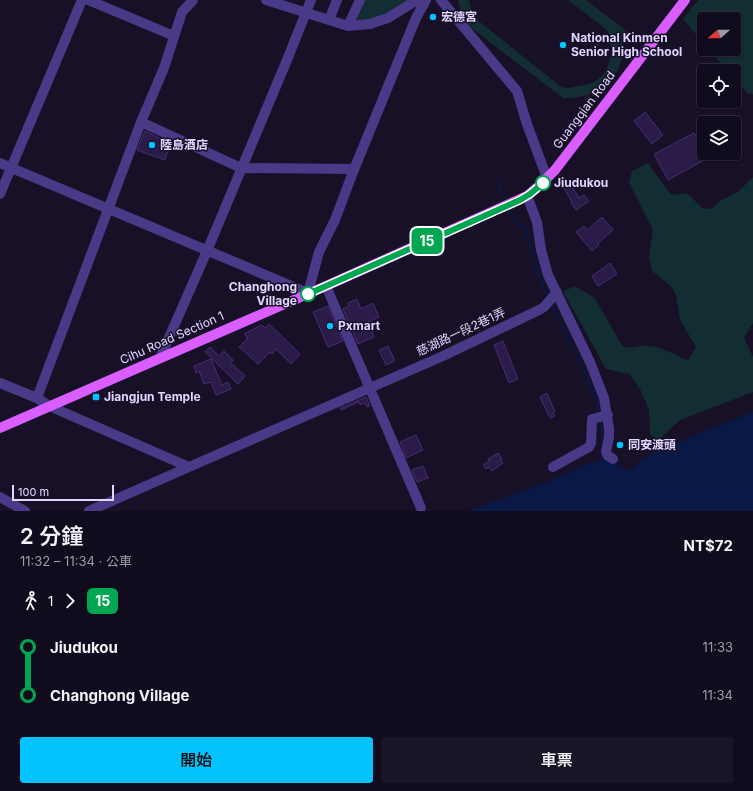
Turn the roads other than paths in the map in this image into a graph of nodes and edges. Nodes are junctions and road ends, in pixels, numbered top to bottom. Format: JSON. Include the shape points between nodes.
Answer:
{"nodes":[{"id":1,"x":82,"y":0,"type":"edge"},
{"id":2,"x":88,"y":0,"type":"edge"},
{"id":3,"x":193,"y":0,"type":"edge"},
{"id":4,"x":266,"y":0,"type":"edge"},
{"id":5,"x":311,"y":0,"type":"edge"},
{"id":6,"x":337,"y":0,"type":"edge"},
{"id":7,"x":360,"y":0,"type":"edge"},
{"id":8,"x":416,"y":0,"type":"edge"},
{"id":9,"x":426,"y":0,"type":"edge"},
{"id":10,"x":441,"y":0,"type":"edge"},
{"id":11,"x":685,"y":0,"type":"edge"},
{"id":12,"x":282,"y":2,"type":"edge"},
{"id":13,"x":306,"y":13,"type":"junction"},
{"id":14,"x":329,"y":20,"type":"junction"},
{"id":15,"x":348,"y":26,"type":"junction"},
{"id":16,"x":174,"y":36,"type":"junction"},
{"id":17,"x":140,"y":122,"type":"junction"},
{"id":18,"x":0,"y":163,"type":"edge"},
{"id":19,"x":11,"y":168,"type":"junction"},
{"id":20,"x":241,"y":168,"type":"junction"},
{"id":21,"x":354,"y":169,"type":"junction"},
{"id":22,"x":547,"y":178,"type":"junction"},
{"id":23,"x":0,"y":194,"type":"edge"},
{"id":24,"x":527,"y":196,"type":"junction"},
{"id":25,"x":108,"y":209,"type":"junction"},
{"id":26,"x":207,"y":251,"type":"junction"},
{"id":27,"x":326,"y":286,"type":"junction"},
{"id":28,"x":308,"y":293,"type":"junction"},
{"id":29,"x":552,"y":297,"type":"junction"},
{"id":30,"x":160,"y":358,"type":"junction"},
{"id":31,"x":0,"y":383,"type":"edge"},
{"id":32,"x":370,"y":387,"type":"junction"},
{"id":33,"x":37,"y":398,"type":"junction"},
{"id":34,"x":49,"y":406,"type":"junction"},
{"id":35,"x":607,"y":415,"type":"junction"},
{"id":36,"x":0,"y":428,"type":"edge"},
{"id":37,"x":613,"y":459,"type":"dead end"},
{"id":38,"x":189,"y":467,"type":"junction"},
{"id":39,"x":553,"y":467,"type":"dead end"},
{"id":40,"x":0,"y":497,"type":"edge"},
{"id":41,"x":421,"y":508,"type":"dead end"},
{"id":42,"x":25,"y":511,"type":"edge"},
{"id":43,"x":89,"y":511,"type":"edge"}],
"edges":[{"from":1,"to":19,"type":"street"},
{"from":2,"to":16,"type":"street"},
{"from":3,"to":16,"type":"street","via":[[182,12]]},
{"from":4,"to":12,"type":"street"},
{"from":5,"to":13,"type":"street"},
{"from":6,"to":14,"type":"street"},
{"from":7,"to":15,"type":"street"},
{"from":8,"to":15,"type":"street","via":[[388,18],[370,24]]},
{"from":9,"to":21,"type":"street","via":[[416,18]]},
{"from":10,"to":22,"type":"street","via":[[517,91]]},
{"from":11,"to":22,"type":"main road","name":"Guangqian Road"},
{"from":12,"to":13,"type":"street"},
{"from":13,"to":14,"type":"street"},
{"from":13,"to":20,"type":"street"},
{"from":14,"to":15,"type":"street"},
{"from":16,"to":17,"type":"street","via":[[164,68]]},
{"from":17,"to":20,"type":"street"},
{"from":17,"to":25,"type":"street"},
{"from":18,"to":19,"type":"street"},
{"from":19,"to":23,"type":"street"},
{"from":19,"to":25,"type":"street"},
{"from":20,"to":21,"type":"street"},
{"from":20,"to":26,"type":"street"},
{"from":21,"to":28,"type":"street","via":[[320,252]]},
{"from":22,"to":24,"type":"main road","name":"Cihu Road Section 1"},
{"from":24,"to":27,"type":"main road","name":"Cihu Road Section 1"},
{"from":24,"to":29,"type":"street","via":[[537,222],[540,250]]},
{"from":25,"to":26,"type":"street"},
{"from":25,"to":33,"type":"street"},
{"from":26,"to":28,"type":"street"},
{"from":26,"to":30,"type":"street"},
{"from":27,"to":28,"type":"main road","name":"Cihu Road Section 1"},
{"from":27,"to":32,"type":"street"},
{"from":28,"to":30,"type":"main road","name":"Cihu Road Section 1"},
{"from":29,"to":32,"type":"street","name":"慈湖路一段2巷1弄","via":[[539,310],[443,356]]},
{"from":29,"to":35,"type":"street","via":[[594,372],[604,398]]},
{"from":30,"to":34,"type":"main road","name":"Cihu Road Section 1"},
{"from":31,"to":33,"type":"street"},
{"from":32,"to":38,"type":"street","name":"慈湖路一段2巷1弄"},
{"from":32,"to":41,"type":"street"},
{"from":33,"to":34,"type":"street"},
{"from":34,"to":36,"type":"main road","name":"Cihu Road Section 1"},
{"from":34,"to":38,"type":"street"},
{"from":35,"to":37,"type":"street","via":[[609,437],[606,452]]},
{"from":35,"to":39,"type":"street","via":[[592,420],[589,447]]},
{"from":38,"to":43,"type":"street","name":"慈湖路一段2巷1弄"},
{"from":40,"to":42,"type":"street"}]}
